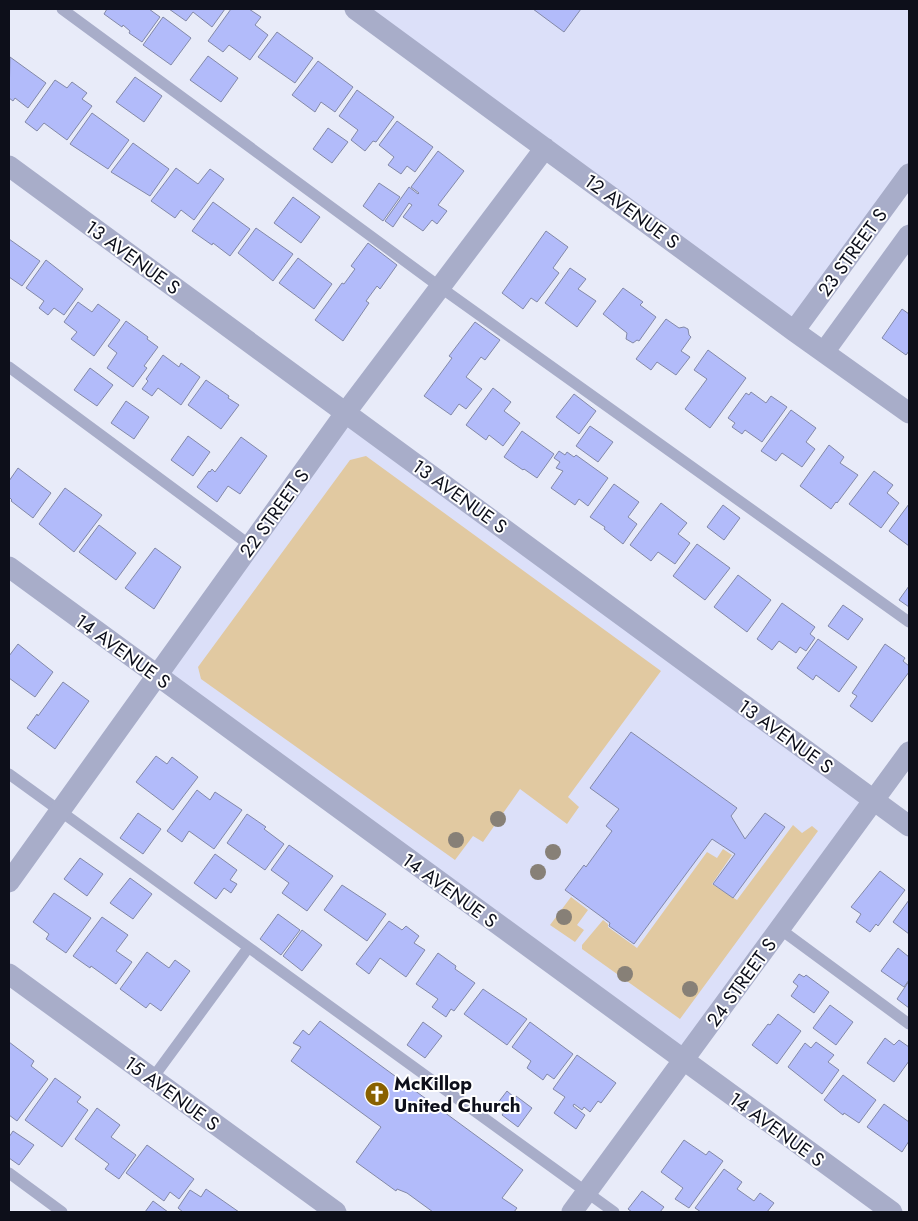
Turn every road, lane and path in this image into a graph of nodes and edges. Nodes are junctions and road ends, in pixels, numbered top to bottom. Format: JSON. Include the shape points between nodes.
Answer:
{"nodes":[{"id":1,"x":62,"y":9,"type":"edge"},
{"id":2,"x":355,"y":9,"type":"edge"},
{"id":3,"x":545,"y":148,"type":"junction"},
{"id":4,"x":9,"y":166,"type":"edge"},
{"id":5,"x":909,"y":174,"type":"edge"},
{"id":6,"x":909,"y":235,"type":"edge"},
{"id":7,"x":440,"y":288,"type":"junction"},
{"id":8,"x":794,"y":331,"type":"junction"},
{"id":9,"x":824,"y":352,"type":"junction"},
{"id":10,"x":9,"y":367,"type":"edge"},
{"id":11,"x":346,"y":412,"type":"junction"},
{"id":12,"x":909,"y":413,"type":"edge"},
{"id":13,"x":251,"y":546,"type":"junction"},
{"id":14,"x":9,"y":567,"type":"edge"},
{"id":15,"x":909,"y":622,"type":"edge"},
{"id":16,"x":157,"y":676,"type":"junction"},
{"id":17,"x":909,"y":752,"type":"edge"},
{"id":18,"x":9,"y":774,"type":"edge"},
{"id":19,"x":873,"y":800,"type":"junction"},
{"id":20,"x":60,"y":812,"type":"junction"},
{"id":21,"x":909,"y":826,"type":"edge"},
{"id":22,"x":9,"y":882,"type":"edge"},
{"id":23,"x":780,"y":929,"type":"junction"},
{"id":24,"x":248,"y":948,"type":"junction"},
{"id":25,"x":9,"y":974,"type":"edge"},
{"id":26,"x":909,"y":1024,"type":"edge"},
{"id":27,"x":684,"y":1061,"type":"junction"},
{"id":28,"x":152,"y":1079,"type":"junction"},
{"id":29,"x":9,"y":1173,"type":"edge"},
{"id":30,"x":586,"y":1192,"type":"junction"},
{"id":31,"x":62,"y":1212,"type":"edge"},
{"id":32,"x":336,"y":1212,"type":"edge"},
{"id":33,"x":572,"y":1212,"type":"edge"},
{"id":34,"x":614,"y":1212,"type":"edge"},
{"id":35,"x":892,"y":1212,"type":"edge"}],
"edges":[{"from":1,"to":7,"type":"lane"},
{"from":2,"to":3,"type":"street","name":"12 AVENUE S"},
{"from":3,"to":7,"type":"street","name":"22 STREET S"},
{"from":3,"to":8,"type":"street","name":"12 AVENUE S"},
{"from":4,"to":11,"type":"street","name":"13 AVENUE S"},
{"from":5,"to":8,"type":"street","name":"23 STREET S"},
{"from":6,"to":9,"type":"street","name":"23 STREET S"},
{"from":7,"to":11,"type":"street","name":"22 STREET S"},
{"from":7,"to":15,"type":"lane"},
{"from":8,"to":9,"type":"street","name":"12 AVENUE S"},
{"from":9,"to":12,"type":"street","name":"12 AVENUE S"},
{"from":10,"to":13,"type":"lane"},
{"from":11,"to":13,"type":"street","name":"22 STREET S"},
{"from":11,"to":19,"type":"street","name":"13 AVENUE S"},
{"from":13,"to":16,"type":"street","name":"22 STREET S"},
{"from":14,"to":16,"type":"street","name":"14 AVENUE S"},
{"from":16,"to":20,"type":"street","name":"22 STREET S"},
{"from":16,"to":27,"type":"street","name":"14 AVENUE S"},
{"from":17,"to":19,"type":"street","name":"24 STREET S"},
{"from":18,"to":20,"type":"lane"},
{"from":19,"to":21,"type":"street","name":"13 AVENUE S"},
{"from":19,"to":23,"type":"street","name":"24 STREET S"},
{"from":20,"to":22,"type":"street","name":"22 STREET S"},
{"from":20,"to":24,"type":"lane"},
{"from":23,"to":26,"type":"lane"},
{"from":23,"to":27,"type":"street","name":"24 STREET S"},
{"from":24,"to":28,"type":"lane"},
{"from":24,"to":30,"type":"lane"},
{"from":25,"to":28,"type":"street","name":"15 AVENUE S"},
{"from":27,"to":30,"type":"street","name":"24 STREET S"},
{"from":27,"to":35,"type":"street","name":"14 AVENUE S"},
{"from":28,"to":32,"type":"street","name":"15 AVENUE S"},
{"from":29,"to":31,"type":"lane"},
{"from":30,"to":33,"type":"street","name":"24 STREET S"},
{"from":30,"to":34,"type":"lane"}]}
